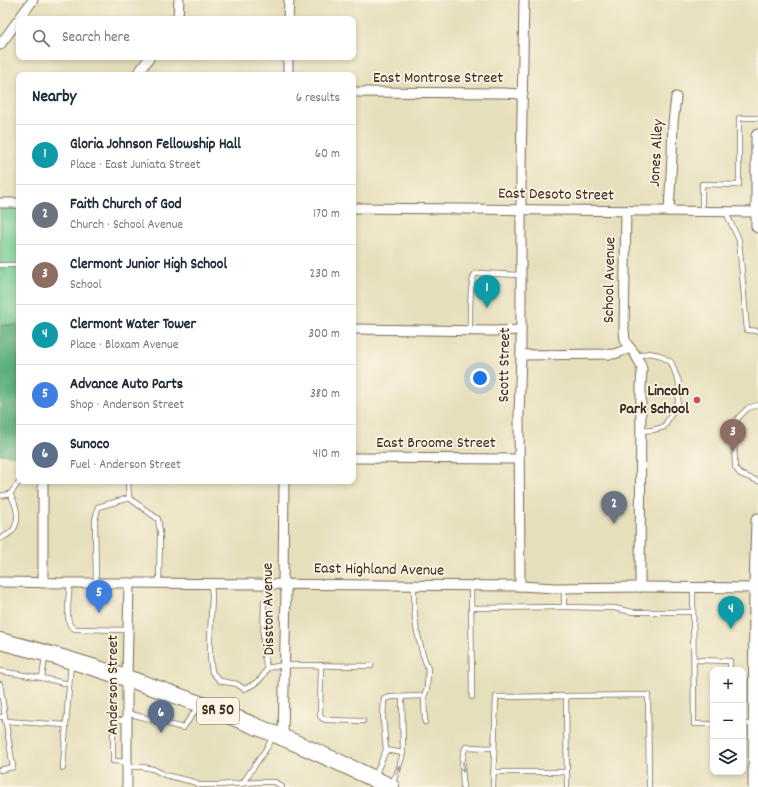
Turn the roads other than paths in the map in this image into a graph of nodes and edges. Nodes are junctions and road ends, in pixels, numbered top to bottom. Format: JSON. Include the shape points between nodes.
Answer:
{"nodes":[{"id":1,"x":33,"y":0,"type":"edge"},
{"id":2,"x":179,"y":0,"type":"edge"},
{"id":3,"x":289,"y":0,"type":"edge"},
{"id":4,"x":524,"y":0,"type":"edge"},
{"id":5,"x":21,"y":16,"type":"edge"},
{"id":6,"x":178,"y":16,"type":"edge"},
{"id":7,"x":288,"y":16,"type":"edge"},
{"id":8,"x":16,"y":23,"type":"edge"},
{"id":9,"x":0,"y":45,"type":"edge"},
{"id":10,"x":148,"y":60,"type":"edge"},
{"id":11,"x":288,"y":60,"type":"edge"},
{"id":12,"x":139,"y":72,"type":"edge"},
{"id":13,"x":288,"y":72,"type":"edge"},
{"id":14,"x":356,"y":92,"type":"edge"},
{"id":15,"x":523,"y":94,"type":"junction"},
{"id":16,"x":676,"y":97,"type":"dead end"},
{"id":17,"x":758,"y":118,"type":"edge"},
{"id":18,"x":758,"y":136,"type":"edge"},
{"id":19,"x":0,"y":202,"type":"edge"},
{"id":20,"x":16,"y":203,"type":"edge"},
{"id":21,"x":356,"y":208,"type":"edge"},
{"id":22,"x":521,"y":209,"type":"junction"},
{"id":23,"x":626,"y":211,"type":"junction"},
{"id":24,"x":669,"y":211,"type":"junction"},
{"id":25,"x":702,"y":212,"type":"junction"},
{"id":26,"x":727,"y":212,"type":"junction"},
{"id":27,"x":758,"y":212,"type":"edge"},
{"id":28,"x":758,"y":226,"type":"edge"},
{"id":29,"x":0,"y":265,"type":"edge"},
{"id":30,"x":16,"y":265,"type":"edge"},
{"id":31,"x":521,"y":275,"type":"junction"},
{"id":32,"x":356,"y":329,"type":"edge"},
{"id":33,"x":470,"y":330,"type":"junction"},
{"id":34,"x":521,"y":330,"type":"junction"},
{"id":35,"x":758,"y":331,"type":"edge"},
{"id":36,"x":630,"y":348,"type":"junction"},
{"id":37,"x":521,"y":355,"type":"junction"},
{"id":38,"x":637,"y":356,"type":"junction"},
{"id":39,"x":758,"y":405,"type":"edge"},
{"id":40,"x":641,"y":431,"type":"junction"},
{"id":41,"x":356,"y":458,"type":"edge"},
{"id":42,"x":520,"y":459,"type":"junction"},
{"id":43,"x":758,"y":481,"type":"edge"},
{"id":44,"x":18,"y":484,"type":"edge"},
{"id":45,"x":43,"y":484,"type":"edge"},
{"id":46,"x":128,"y":484,"type":"edge"},
{"id":47,"x":284,"y":484,"type":"edge"},
{"id":48,"x":10,"y":494,"type":"junction"},
{"id":49,"x":0,"y":496,"type":"edge"},
{"id":50,"x":129,"y":498,"type":"junction"},
{"id":51,"x":758,"y":520,"type":"edge"},
{"id":52,"x":0,"y":539,"type":"edge"},
{"id":53,"x":0,"y":582,"type":"edge"},
{"id":54,"x":44,"y":583,"type":"junction"},
{"id":55,"x":70,"y":583,"type":"junction"},
{"id":56,"x":96,"y":583,"type":"junction"},
{"id":57,"x":129,"y":583,"type":"junction"},
{"id":58,"x":159,"y":584,"type":"junction"},
{"id":59,"x":211,"y":584,"type":"junction"},
{"id":60,"x":283,"y":584,"type":"junction"},
{"id":61,"x":414,"y":585,"type":"junction"},
{"id":62,"x":471,"y":586,"type":"junction"},
{"id":63,"x":520,"y":586,"type":"junction"},
{"id":64,"x":640,"y":587,"type":"junction"},
{"id":65,"x":693,"y":587,"type":"junction"},
{"id":66,"x":564,"y":588,"type":"junction"},
{"id":67,"x":757,"y":588,"type":"edge"},
{"id":68,"x":264,"y":602,"type":"dead end"},
{"id":69,"x":564,"y":607,"type":"junction"},
{"id":70,"x":471,"y":608,"type":"junction"},
{"id":71,"x":693,"y":612,"type":"junction"},
{"id":72,"x":128,"y":630,"type":"junction"},
{"id":73,"x":0,"y":641,"type":"edge"},
{"id":74,"x":46,"y":653,"type":"junction"},
{"id":75,"x":71,"y":660,"type":"junction"},
{"id":76,"x":694,"y":660,"type":"junction"},
{"id":77,"x":284,"y":664,"type":"junction"},
{"id":78,"x":321,"y":665,"type":"junction"},
{"id":79,"x":372,"y":666,"type":"dead end"},
{"id":80,"x":730,"y":667,"type":"edge"},
{"id":81,"x":267,"y":668,"type":"junction"},
{"id":82,"x":0,"y":671,"type":"edge"},
{"id":83,"x":42,"y":678,"type":"junction"},
{"id":84,"x":127,"y":678,"type":"junction"},
{"id":85,"x":0,"y":684,"type":"edge"},
{"id":86,"x":69,"y":684,"type":"junction"},
{"id":87,"x":424,"y":696,"type":"junction"},
{"id":88,"x":566,"y":696,"type":"junction"},
{"id":89,"x":402,"y":697,"type":"junction"},
{"id":90,"x":472,"y":697,"type":"dead end"},
{"id":91,"x":200,"y":704,"type":"junction"},
{"id":92,"x":127,"y":716,"type":"junction"},
{"id":93,"x":3,"y":718,"type":"edge"},
{"id":94,"x":363,"y":721,"type":"dead end"},
{"id":95,"x":425,"y":722,"type":"dead end"},
{"id":96,"x":710,"y":724,"type":"edge"},
{"id":97,"x":749,"y":724,"type":"edge"},
{"id":98,"x":66,"y":725,"type":"junction"},
{"id":99,"x":279,"y":736,"type":"junction"},
{"id":100,"x":494,"y":748,"type":"junction"},
{"id":101,"x":386,"y":750,"type":"junction"},
{"id":102,"x":403,"y":753,"type":"junction"},
{"id":103,"x":127,"y":764,"type":"junction"},
{"id":104,"x":63,"y":768,"type":"dead end"},
{"id":105,"x":0,"y":770,"type":"edge"},
{"id":106,"x":494,"y":772,"type":"junction"},
{"id":107,"x":567,"y":772,"type":"junction"},
{"id":108,"x":374,"y":778,"type":"junction"},
{"id":109,"x":242,"y":784,"type":"junction"},
{"id":110,"x":127,"y":787,"type":"edge"},
{"id":111,"x":282,"y":787,"type":"edge"},
{"id":112,"x":391,"y":787,"type":"edge"},
{"id":113,"x":463,"y":787,"type":"edge"},
{"id":114,"x":493,"y":787,"type":"edge"},
{"id":115,"x":567,"y":787,"type":"edge"},
{"id":116,"x":649,"y":787,"type":"edge"},
{"id":117,"x":755,"y":787,"type":"edge"}],
"edges":[{"from":1,"to":5,"type":"street"},
{"from":2,"to":6,"type":"street"},
{"from":3,"to":7,"type":"street"},
{"from":4,"to":15,"type":"street","name":"Scott Street"},
{"from":8,"to":9,"type":"street"},
{"from":10,"to":12,"type":"street"},
{"from":11,"to":13,"type":"street"},
{"from":14,"to":15,"type":"street","name":"East Montrose Street"},
{"from":15,"to":22,"type":"street","name":"Scott Street"},
{"from":16,"to":24,"type":"street","name":"Jones Alley"},
{"from":17,"to":25,"type":"lane","via":[[739,118],[739,185],[702,184]]},
{"from":18,"to":27,"type":"street"},
{"from":19,"to":20,"type":"street"},
{"from":21,"to":22,"type":"street","name":"East Desoto Street"},
{"from":22,"to":23,"type":"street","name":"East Desoto Street"},
{"from":22,"to":31,"type":"street","name":"Scott Street"},
{"from":23,"to":24,"type":"street","name":"East Desoto Street"},
{"from":23,"to":36,"type":"street","name":"School Avenue","via":[[624,330],[625,340]]},
{"from":24,"to":25,"type":"street","name":"East Desoto Street"},
{"from":25,"to":26,"type":"street","name":"East Desoto Street"},
{"from":26,"to":27,"type":"street","name":"East Desoto Street"},
{"from":26,"to":35,"type":"lane","via":[[739,240],[747,330]]},
{"from":27,"to":28,"type":"street"},
{"from":29,"to":30,"type":"lane"},
{"from":31,"to":33,"type":"lane","via":[[479,273],[472,277]]},
{"from":31,"to":34,"type":"street","name":"Scott Street"},
{"from":32,"to":33,"type":"street"},
{"from":33,"to":34,"type":"street"},
{"from":34,"to":37,"type":"street","name":"Scott Street"},
{"from":36,"to":37,"type":"street","via":[[614,354]]},
{"from":36,"to":38,"type":"street"},
{"from":37,"to":42,"type":"street","name":"Scott Street"},
{"from":38,"to":40,"type":"street","via":[[642,368]]},
{"from":38,"to":40,"type":"lane","via":[[649,353],[671,362],[679,382],[678,402],[664,427]]},
{"from":39,"to":43,"type":"lane","via":[[748,408],[738,418],[734,438],[735,468],[740,474]]},
{"from":40,"to":64,"type":"street"},
{"from":41,"to":42,"type":"street","name":"East Broome Street"},
{"from":42,"to":63,"type":"street","name":"Scott Street"},
{"from":44,"to":48,"type":"lane"},
{"from":45,"to":54,"type":"street"},
{"from":46,"to":50,"type":"lane"},
{"from":47,"to":60,"type":"street","name":"Disston Avenue"},
{"from":48,"to":49,"type":"lane"},
{"from":48,"to":52,"type":"lane","via":[[16,504],[14,530]]},
{"from":50,"to":56,"type":"lane","via":[[98,507],[95,521]]},
{"from":50,"to":58,"type":"lane","via":[[158,519]]},
{"from":51,"to":67,"type":"street"},
{"from":53,"to":54,"type":"street","name":"East Highland Avenue"},
{"from":54,"to":55,"type":"street","name":"East Highland Avenue"},
{"from":55,"to":56,"type":"street","name":"East Highland Avenue"},
{"from":55,"to":72,"type":"lane","via":[[68,617],[71,627]]},
{"from":56,"to":57,"type":"street","name":"East Highland Avenue"},
{"from":57,"to":58,"type":"street","name":"East Highland Avenue"},
{"from":57,"to":72,"type":"street","name":"Anderson Street"},
{"from":58,"to":59,"type":"street","name":"East Highland Avenue"},
{"from":59,"to":60,"type":"street","name":"East Highland Avenue"},
{"from":59,"to":81,"type":"lane","via":[[212,672],[220,681],[237,684],[244,689],[263,677]]},
{"from":60,"to":61,"type":"street","name":"East Highland Avenue"},
{"from":60,"to":77,"type":"street","name":"Disston Avenue","via":[[286,592]]},
{"from":61,"to":62,"type":"street","name":"East Highland Avenue"},
{"from":61,"to":87,"type":"lane","via":[[416,627],[428,669]]},
{"from":62,"to":63,"type":"street","name":"East Highland Avenue"},
{"from":62,"to":70,"type":"lane"},
{"from":63,"to":66,"type":"street","name":"East Highland Avenue"},
{"from":64,"to":65,"type":"street","name":"East Highland Avenue"},
{"from":64,"to":66,"type":"street","name":"East Highland Avenue"},
{"from":65,"to":67,"type":"street","name":"East Highland Avenue"},
{"from":65,"to":71,"type":"lane"},
{"from":66,"to":69,"type":"lane"},
{"from":67,"to":97,"type":"street"},
{"from":68,"to":81,"type":"lane","via":[[263,651]]},
{"from":69,"to":70,"type":"lane"},
{"from":69,"to":71,"type":"lane","via":[[614,608],[633,612]]},
{"from":70,"to":90,"type":"lane"},
{"from":71,"to":76,"type":"lane"},
{"from":72,"to":84,"type":"street","name":"Anderson Street"},
{"from":73,"to":74,"type":"highway","number":"SR 50"},
{"from":74,"to":75,"type":"highway","number":"SR 50"},
{"from":74,"to":83,"type":"lane"},
{"from":75,"to":84,"type":"highway","number":"SR 50"},
{"from":75,"to":86,"type":"lane"},
{"from":76,"to":80,"type":"lane","via":[[730,661]]},
{"from":76,"to":96,"type":"lane","via":[[694,724]]},
{"from":77,"to":78,"type":"lane"},
{"from":77,"to":81,"type":"lane"},
{"from":77,"to":99,"type":"street","name":"Disston Avenue"},
{"from":78,"to":79,"type":"lane"},
{"from":78,"to":94,"type":"lane","via":[[320,716],[327,720]]},
{"from":82,"to":83,"type":"lane"},
{"from":83,"to":86,"type":"lane"},
{"from":84,"to":91,"type":"highway","number":"SR 50"},
{"from":84,"to":92,"type":"street","name":"Anderson Street"},
{"from":85,"to":93,"type":"lane"},
{"from":86,"to":98,"type":"lane"},
{"from":87,"to":89,"type":"lane"},
{"from":87,"to":95,"type":"lane"},
{"from":88,"to":100,"type":"lane","via":[[496,697]]},
{"from":88,"to":107,"type":"lane"},
{"from":88,"to":116,"type":"lane","via":[[648,695]]},
{"from":89,"to":101,"type":"lane","via":[[384,699],[382,719]]},
{"from":89,"to":102,"type":"lane"},
{"from":91,"to":92,"type":"lane","via":[[183,728]]},
{"from":91,"to":99,"type":"highway","number":"SR 50"},
{"from":92,"to":103,"type":"street","name":"Anderson Street"},
{"from":92,"to":103,"type":"lane","via":[[113,720],[112,761]]},
{"from":93,"to":98,"type":"lane"},
{"from":93,"to":105,"type":"lane","via":[[13,767]]},
{"from":97,"to":117,"type":"street"},
{"from":98,"to":104,"type":"lane"},
{"from":99,"to":108,"type":"highway","number":"SR 50"},
{"from":99,"to":109,"type":"lane","via":[[266,749]]},
{"from":100,"to":106,"type":"lane"},
{"from":100,"to":113,"type":"lane","one_way":true,"via":[[466,747],[462,765]]},
{"from":101,"to":102,"type":"lane"},
{"from":101,"to":108,"type":"lane"},
{"from":112,"to":102,"type":"lane","one_way":true},
{"from":103,"to":109,"type":"lane","via":[[153,769],[198,785]]},
{"from":103,"to":110,"type":"street","name":"Anderson Street"},
{"from":106,"to":107,"type":"lane"},
{"from":106,"to":114,"type":"lane"},
{"from":107,"to":115,"type":"lane"},
{"from":108,"to":112,"type":"highway","number":"SR 50"},
{"from":109,"to":111,"type":"lane","via":[[274,782]]}]}
